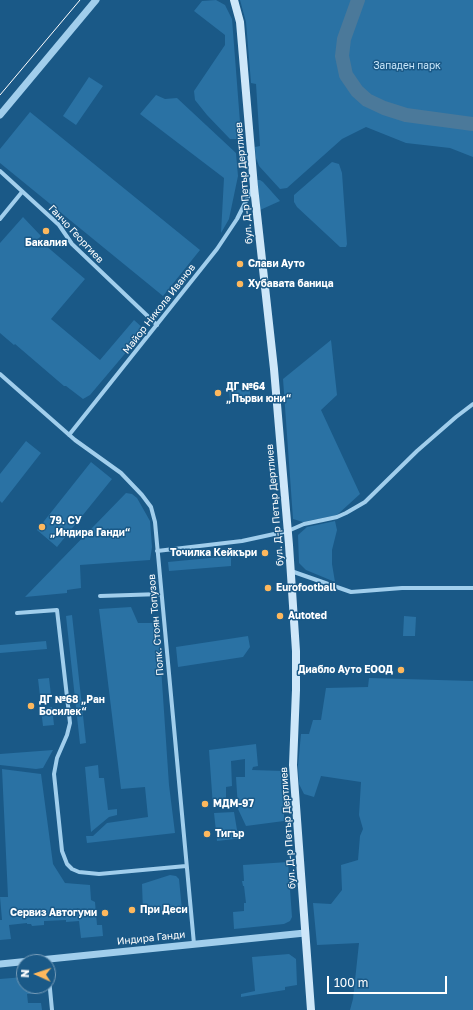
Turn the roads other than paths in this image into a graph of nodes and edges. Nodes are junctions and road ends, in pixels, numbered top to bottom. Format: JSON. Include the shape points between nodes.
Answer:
{"nodes":[{"id":1,"x":96,"y":0,"type":"edge"},
{"id":2,"x":234,"y":0,"type":"edge"},
{"id":3,"x":0,"y":115,"type":"edge"},
{"id":4,"x":0,"y":171,"type":"edge"},
{"id":5,"x":254,"y":187,"type":"junction"},
{"id":6,"x":22,"y":192,"type":"junction"},
{"id":7,"x":0,"y":219,"type":"edge"},
{"id":8,"x":157,"y":325,"type":"junction"},
{"id":9,"x":0,"y":374,"type":"edge"},
{"id":10,"x":473,"y":404,"type":"edge"},
{"id":11,"x":69,"y":435,"type":"junction"},
{"id":12,"x":288,"y":531,"type":"junction"},
{"id":13,"x":157,"y":551,"type":"junction"},
{"id":14,"x":291,"y":570,"type":"junction"},
{"id":15,"x":473,"y":588,"type":"edge"},
{"id":16,"x":161,"y":594,"type":"junction"},
{"id":17,"x":100,"y":596,"type":"dead end"},
{"id":18,"x":17,"y":613,"type":"dead end"},
{"id":19,"x":186,"y":866,"type":"junction"},
{"id":20,"x":305,"y":933,"type":"junction"},
{"id":21,"x":194,"y":944,"type":"junction"},
{"id":22,"x":56,"y":959,"type":"edge"},
{"id":23,"x":16,"y":963,"type":"edge"},
{"id":24,"x":0,"y":964,"type":"edge"},
{"id":25,"x":50,"y":994,"type":"edge"},
{"id":26,"x":52,"y":1010,"type":"edge"},
{"id":27,"x":312,"y":1010,"type":"edge"}],
"edges":[{"from":1,"to":3,"type":"street"},
{"from":2,"to":5,"type":"main road","name":"бул. Д-р Петър Дертлиев","via":[[240,22]]},
{"from":4,"to":6,"type":"street","name":"Ганчо Георгиев"},
{"from":5,"to":8,"type":"street","name":"Майор Никола Иванов","via":[[237,219],[216,249]]},
{"from":5,"to":12,"type":"main road","name":"бул. Д-р Петър Дертлиев","via":[[274,369]]},
{"from":6,"to":7,"type":"street"},
{"from":6,"to":8,"type":"street","name":"Ганчо Георгиев","via":[[59,225],[86,259]]},
{"from":8,"to":11,"type":"street","name":"Майор Никола Иванов"},
{"from":9,"to":11,"type":"street","name":"Полк. Стоян Топузов"},
{"from":10,"to":12,"type":"street","via":[[417,451],[365,502],[337,517],[304,524]]},
{"from":11,"to":13,"type":"street","name":"Полк. Стоян Топузов","via":[[121,473],[142,494],[151,507],[155,522]]},
{"from":12,"to":13,"type":"street","via":[[242,541]]},
{"from":12,"to":14,"type":"main road","name":"бул. Д-р Петър Дертлиев"},
{"from":13,"to":16,"type":"street","name":"Полк. Стоян Топузов"},
{"from":14,"to":15,"type":"street","via":[[351,592],[402,588]]},
{"from":14,"to":20,"type":"main road","name":"бул. Д-р Петър Дертлиев","via":[[296,651],[293,765]]},
{"from":16,"to":17,"type":"street"},
{"from":16,"to":19,"type":"street","name":"Полк. Стоян Топузов"},
{"from":18,"to":19,"type":"street","via":[[57,610],[70,723],[54,774],[62,851],[67,864],[78,872],[99,874]]},
{"from":19,"to":21,"type":"street","name":"Полк. Стоян Топузов"},
{"from":20,"to":21,"type":"street","name":"Индира Ганди"},
{"from":20,"to":27,"type":"main road","name":"бул. Д-р Петър Дертлиев"},
{"from":21,"to":22,"type":"street","name":"Индира Ганди"},
{"from":23,"to":24,"type":"street","name":"Индира Ганди"},
{"from":25,"to":26,"type":"street"}]}
